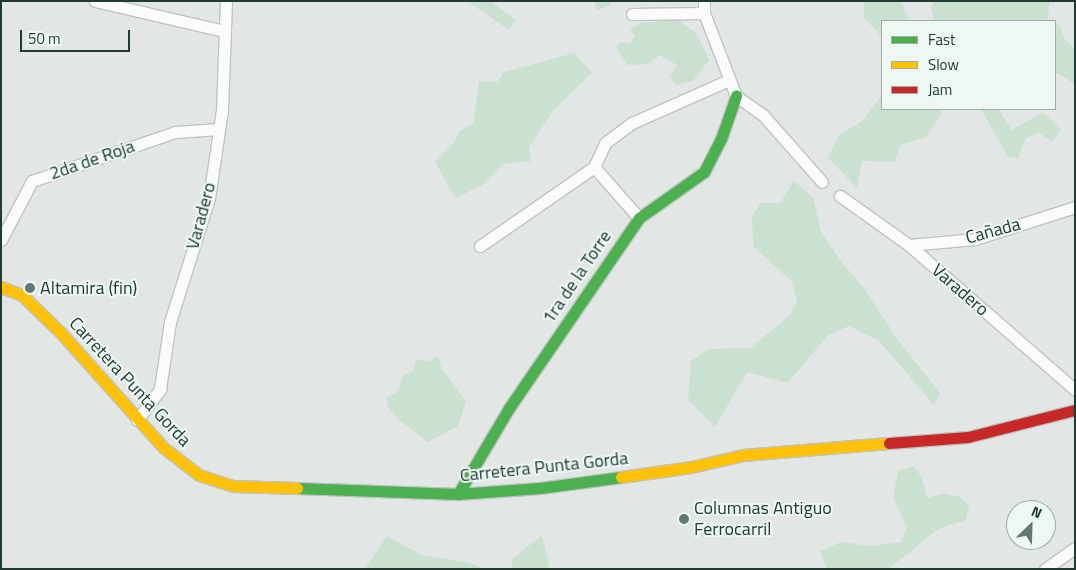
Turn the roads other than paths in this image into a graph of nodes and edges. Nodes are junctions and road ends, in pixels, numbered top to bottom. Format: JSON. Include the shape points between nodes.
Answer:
{"nodes":[{"id":1,"x":95,"y":1,"type":"edge"},
{"id":2,"x":226,"y":1,"type":"edge"},
{"id":3,"x":704,"y":7,"type":"edge"},
{"id":4,"x":632,"y":14,"type":"dead end"},
{"id":5,"x":224,"y":31,"type":"junction"},
{"id":6,"x":729,"y":80,"type":"junction"},
{"id":7,"x":736,"y":96,"type":"junction"},
{"id":8,"x":219,"y":128,"type":"junction"},
{"id":9,"x":594,"y":167,"type":"junction"},
{"id":10,"x":822,"y":182,"type":"dead end"},
{"id":11,"x":840,"y":196,"type":"dead end"},
{"id":12,"x":1075,"y":207,"type":"edge"},
{"id":13,"x":639,"y":218,"type":"junction"},
{"id":14,"x":1,"y":240,"type":"edge"},
{"id":15,"x":909,"y":245,"type":"junction"},
{"id":16,"x":480,"y":246,"type":"dead end"},
{"id":17,"x":1,"y":287,"type":"edge"},
{"id":18,"x":1075,"y":390,"type":"edge"},
{"id":19,"x":1075,"y":410,"type":"edge"},
{"id":20,"x":137,"y":420,"type":"junction"},
{"id":21,"x":458,"y":494,"type":"junction"},
{"id":22,"x":1075,"y":548,"type":"edge"},
{"id":23,"x":1045,"y":569,"type":"edge"}],
"edges":[{"from":1,"to":5,"type":"street"},
{"from":2,"to":5,"type":"street","name":"Varadero"},
{"from":3,"to":4,"type":"street"},
{"from":3,"to":6,"type":"street"},
{"from":5,"to":8,"type":"street","name":"Varadero"},
{"from":6,"to":7,"type":"street"},
{"from":6,"to":9,"type":"street","via":[[632,123],[605,143]]},
{"from":7,"to":10,"type":"street","via":[[763,115]]},
{"from":7,"to":13,"type":"main road","name":"1ra de la Torre","via":[[721,139],[704,172]]},
{"from":8,"to":14,"type":"street","name":"2da de Roja","via":[[175,132],[32,181]]},
{"from":8,"to":20,"type":"street","name":"Varadero","via":[[209,198],[170,322],[160,389]]},
{"from":9,"to":13,"type":"street"},
{"from":9,"to":16,"type":"street"},
{"from":11,"to":15,"type":"street","name":"Varadero"},
{"from":12,"to":15,"type":"street","name":"Cañada","via":[[975,239]]},
{"from":13,"to":21,"type":"main road","name":"1ra de la Torre","via":[[510,408]]},
{"from":15,"to":18,"type":"street","name":"Varadero"},
{"from":17,"to":20,"type":"main road","name":"Carretera Punta Gorda","via":[[22,295]]},
{"from":19,"to":21,"type":"main road","name":"Carretera Punta Gorda","via":[[968,437],[743,455],[691,467],[540,488]]},
{"from":20,"to":21,"type":"main road","name":"Carretera Punta Gorda","via":[[164,448],[199,475],[233,486]]},
{"from":22,"to":23,"type":"street"}]}
